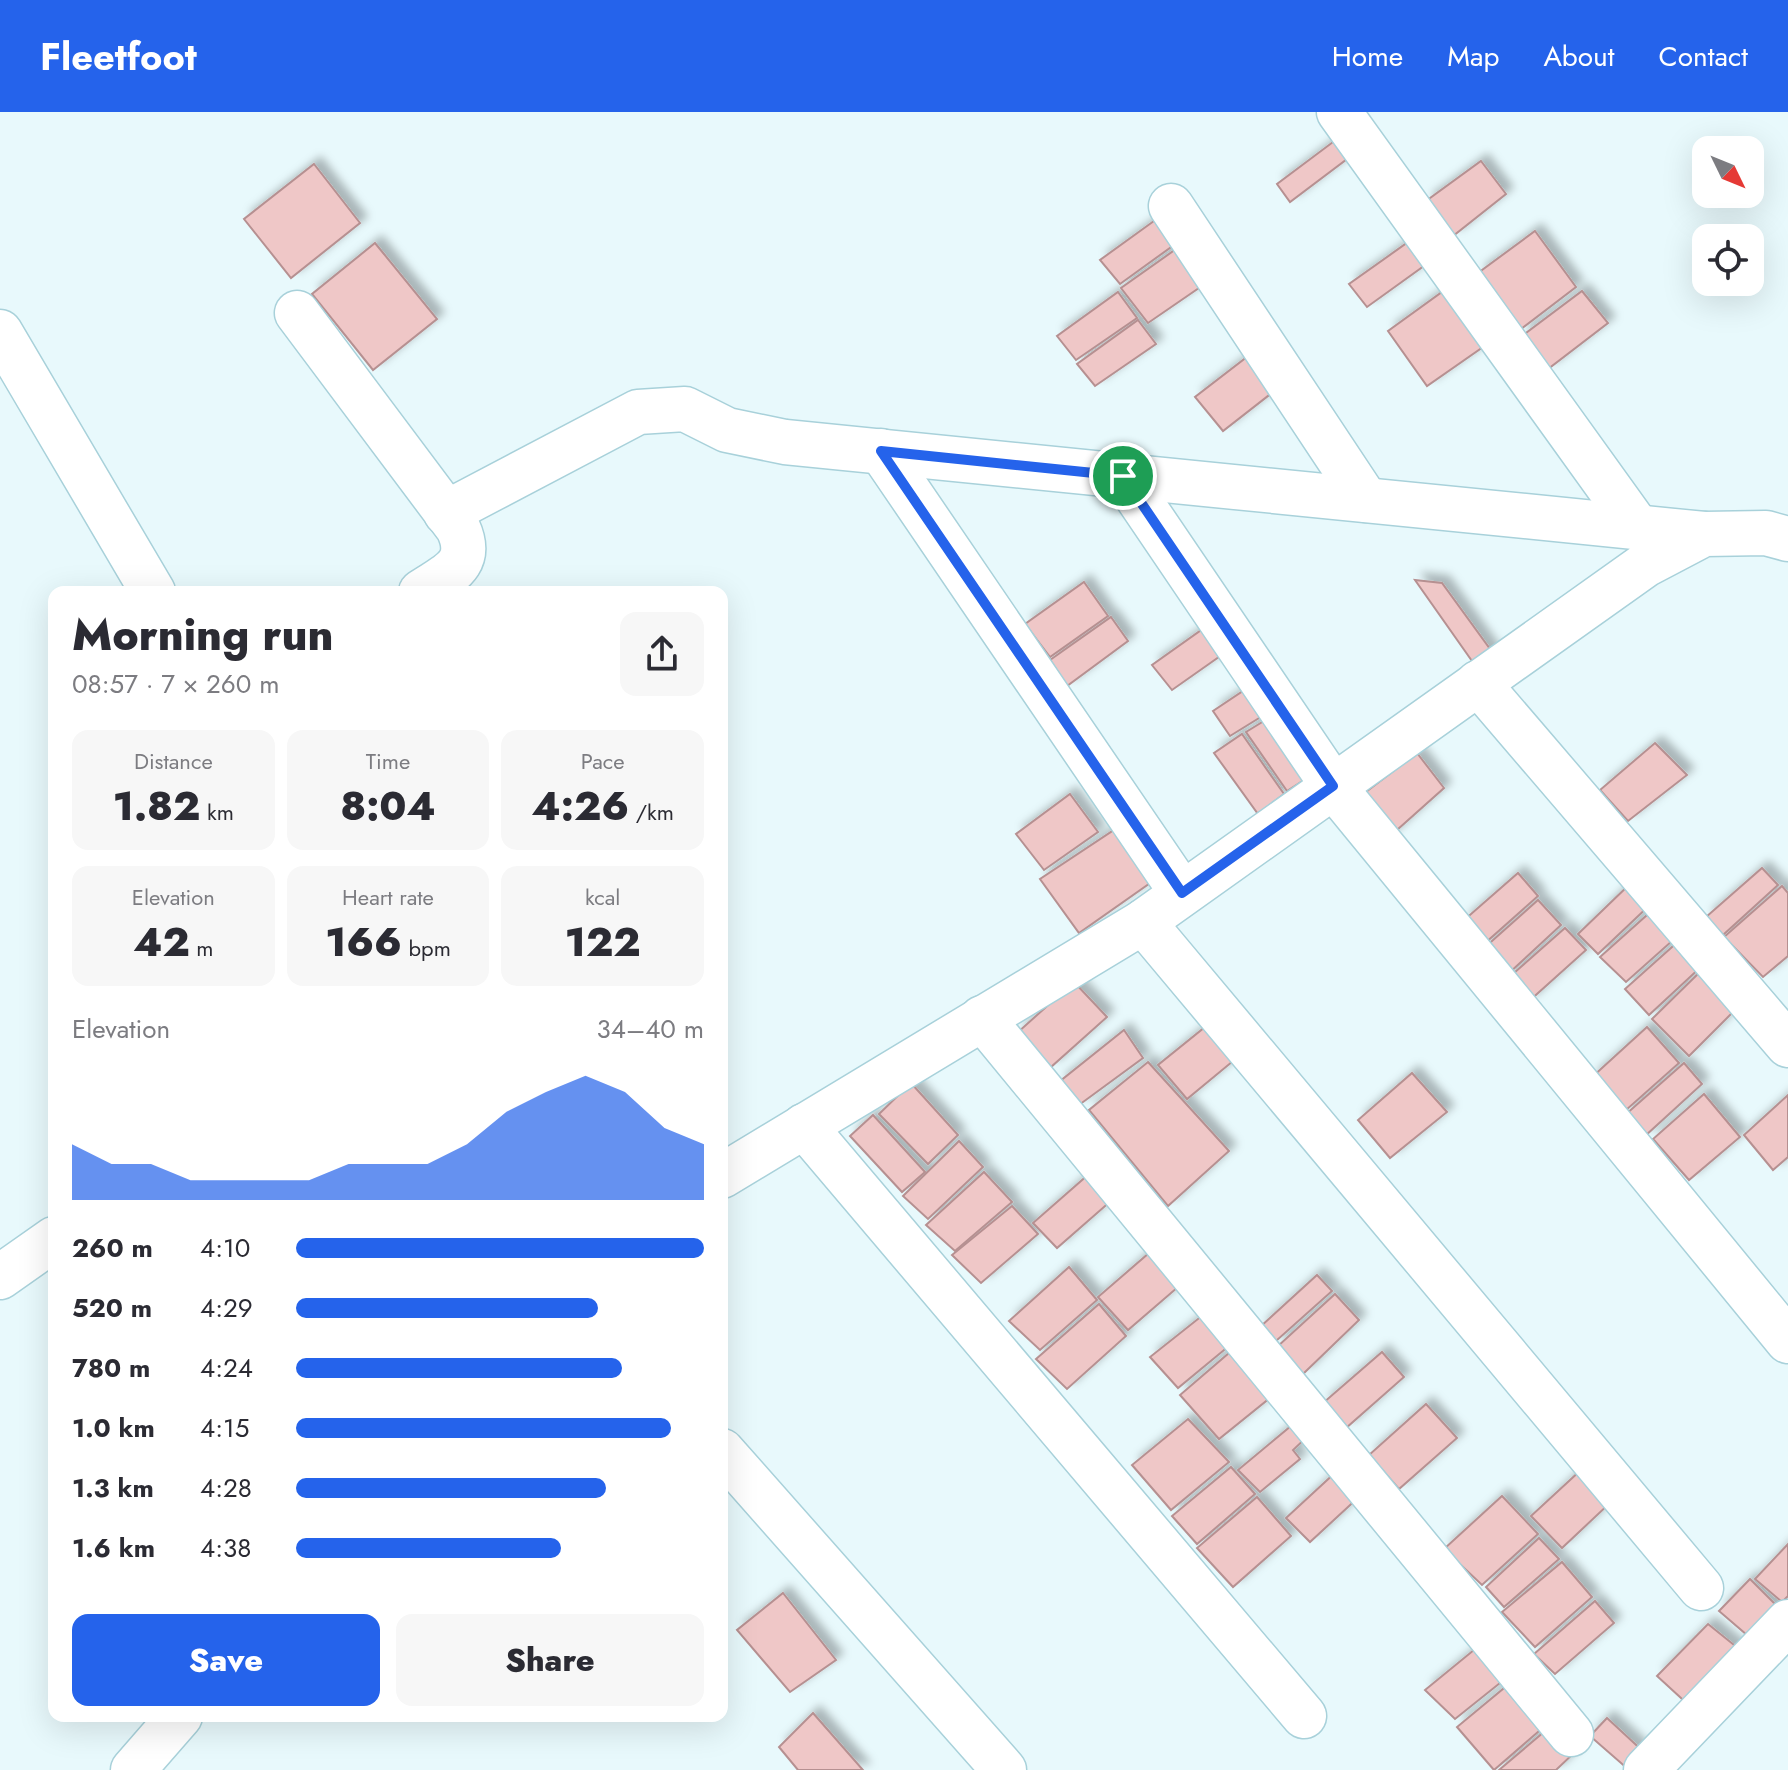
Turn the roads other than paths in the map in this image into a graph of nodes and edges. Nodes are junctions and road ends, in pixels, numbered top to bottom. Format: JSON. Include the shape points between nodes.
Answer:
{"nodes":[{"id":1,"x":1339,"y":112,"type":"edge"},
{"id":2,"x":1171,"y":206,"type":"dead end"},
{"id":3,"x":297,"y":313,"type":"dead end"},
{"id":4,"x":0,"y":332,"type":"edge"},
{"id":5,"x":881,"y":451,"type":"junction"},
{"id":6,"x":1123,"y":476,"type":"junction"},
{"id":7,"x":1366,"y":500,"type":"junction"},
{"id":8,"x":446,"y":513,"type":"junction"},
{"id":9,"x":1638,"y":528,"type":"junction"},
{"id":10,"x":1704,"y":534,"type":"junction"},
{"id":11,"x":1788,"y":539,"type":"edge"},
{"id":12,"x":149,"y":586,"type":"edge"},
{"id":13,"x":430,"y":586,"type":"edge"},
{"id":14,"x":1478,"y":683,"type":"junction"},
{"id":15,"x":1333,"y":786,"type":"junction"},
{"id":16,"x":1182,"y":893,"type":"junction"},
{"id":17,"x":1143,"y":922,"type":"junction"},
{"id":18,"x":982,"y":1018,"type":"junction"},
{"id":19,"x":1788,"y":1045,"type":"edge"},
{"id":20,"x":804,"y":1126,"type":"junction"},
{"id":21,"x":728,"y":1172,"type":"edge"},
{"id":22,"x":48,"y":1243,"type":"edge"},
{"id":23,"x":0,"y":1277,"type":"edge"},
{"id":24,"x":1788,"y":1341,"type":"edge"},
{"id":25,"x":728,"y":1458,"type":"edge"},
{"id":26,"x":1701,"y":1588,"type":"dead end"},
{"id":27,"x":1788,"y":1622,"type":"edge"},
{"id":28,"x":1304,"y":1716,"type":"dead end"},
{"id":29,"x":175,"y":1722,"type":"edge"},
{"id":30,"x":1571,"y":1734,"type":"dead end"},
{"id":31,"x":133,"y":1770,"type":"edge"},
{"id":32,"x":1004,"y":1770,"type":"edge"},
{"id":33,"x":1646,"y":1770,"type":"edge"}],
"edges":[{"from":1,"to":9,"type":"street"},
{"from":2,"to":7,"type":"street"},
{"from":3,"to":8,"type":"street"},
{"from":4,"to":12,"type":"street"},
{"from":5,"to":6,"type":"street"},
{"from":5,"to":8,"type":"street","via":[[785,442],[727,430],[685,409],[638,412]]},
{"from":5,"to":16,"type":"street"},
{"from":6,"to":7,"type":"street"},
{"from":6,"to":15,"type":"street"},
{"from":7,"to":9,"type":"street"},
{"from":8,"to":13,"type":"street","via":[[465,543],[462,559]]},
{"from":9,"to":10,"type":"street"},
{"from":10,"to":11,"type":"street","via":[[1766,533]]},
{"from":10,"to":14,"type":"street","via":[[1645,565]]},
{"from":14,"to":15,"type":"street"},
{"from":14,"to":19,"type":"street"},
{"from":15,"to":16,"type":"street"},
{"from":15,"to":24,"type":"street"},
{"from":16,"to":17,"type":"street"},
{"from":17,"to":18,"type":"street"},
{"from":17,"to":26,"type":"street"},
{"from":18,"to":20,"type":"street"},
{"from":18,"to":30,"type":"street"},
{"from":20,"to":21,"type":"street"},
{"from":20,"to":28,"type":"street"},
{"from":22,"to":23,"type":"street"},
{"from":25,"to":32,"type":"street"},
{"from":27,"to":33,"type":"street"},
{"from":29,"to":31,"type":"street"}]}
